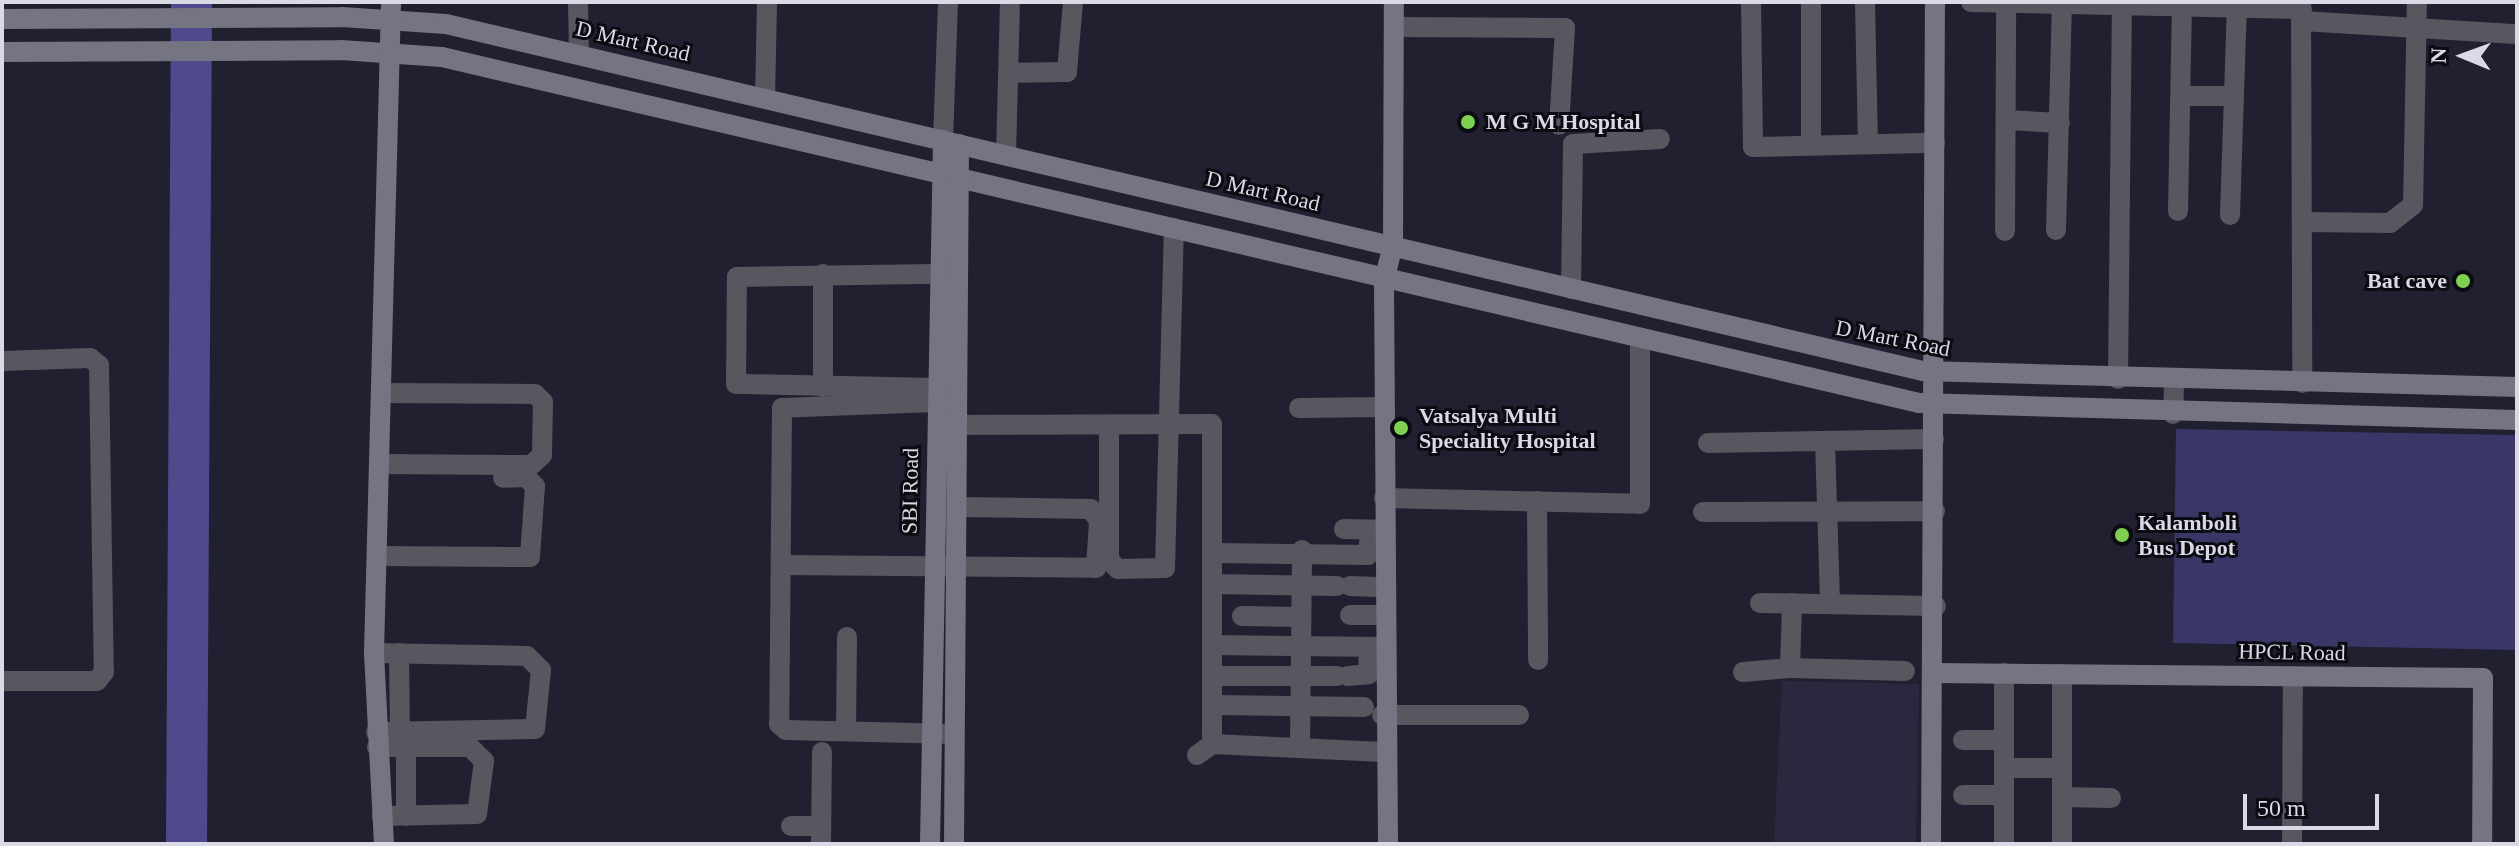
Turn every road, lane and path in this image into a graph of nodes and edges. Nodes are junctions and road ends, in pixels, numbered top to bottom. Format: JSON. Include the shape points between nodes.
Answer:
{"nodes":[{"id":1,"x":578,"y":2,"type":"edge"},
{"id":2,"x":767,"y":2,"type":"edge"},
{"id":3,"x":948,"y":2,"type":"edge"},
{"id":4,"x":1073,"y":2,"type":"edge"},
{"id":5,"x":1394,"y":2,"type":"edge"},
{"id":6,"x":1751,"y":2,"type":"edge"},
{"id":7,"x":1811,"y":2,"type":"edge"},
{"id":8,"x":1865,"y":2,"type":"edge"},
{"id":9,"x":1935,"y":2,"type":"edge"},
{"id":10,"x":1971,"y":2,"type":"edge"},
{"id":11,"x":2006,"y":2,"type":"edge"},
{"id":12,"x":2417,"y":2,"type":"edge"},
{"id":13,"x":2062,"y":3,"type":"edge"},
{"id":14,"x":2122,"y":4,"type":"edge"},
{"id":15,"x":2182,"y":5,"type":"edge"},
{"id":16,"x":2237,"y":6,"type":"edge"},
{"id":17,"x":1010,"y":7,"type":"dead end"},
{"id":18,"x":391,"y":11,"type":"edge"},
{"id":19,"x":2302,"y":11,"type":"edge"},
{"id":20,"x":2,"y":19,"type":"edge"},
{"id":21,"x":1394,"y":27,"type":"junction"},
{"id":22,"x":2417,"y":27,"type":"junction"},
{"id":23,"x":2517,"y":34,"type":"edge"},
{"id":24,"x":2,"y":52,"type":"edge"},
{"id":25,"x":391,"y":53,"type":"junction"},
{"id":26,"x":579,"y":53,"type":"junction"},
{"id":27,"x":1008,"y":73,"type":"junction"},
{"id":28,"x":2181,"y":96,"type":"junction"},
{"id":29,"x":2232,"y":96,"type":"junction"},
{"id":30,"x":765,"y":98,"type":"junction"},
{"id":31,"x":2006,"y":120,"type":"junction"},
{"id":32,"x":2060,"y":123,"type":"junction"},
{"id":33,"x":1559,"y":125,"type":"dead end"},
{"id":34,"x":1660,"y":139,"type":"dead end"},
{"id":35,"x":951,"y":142,"type":"junction"},
{"id":36,"x":1935,"y":143,"type":"junction"},
{"id":37,"x":1868,"y":144,"type":"junction"},
{"id":38,"x":1811,"y":145,"type":"junction"},
{"id":39,"x":1006,"y":155,"type":"junction"},
{"id":40,"x":951,"y":175,"type":"junction"},
{"id":41,"x":2178,"y":211,"type":"dead end"},
{"id":42,"x":2230,"y":215,"type":"dead end"},
{"id":43,"x":2302,"y":222,"type":"junction"},
{"id":44,"x":1174,"y":228,"type":"junction"},
{"id":45,"x":2056,"y":230,"type":"dead end"},
{"id":46,"x":2005,"y":231,"type":"dead end"},
{"id":47,"x":1393,"y":246,"type":"junction"},
{"id":48,"x":823,"y":274,"type":"junction"},
{"id":49,"x":936,"y":274,"type":"junction"},
{"id":50,"x":1384,"y":281,"type":"junction"},
{"id":51,"x":1571,"y":289,"type":"junction"},
{"id":52,"x":958,"y":321,"type":"junction"},
{"id":53,"x":936,"y":322,"type":"junction"},
{"id":54,"x":1640,"y":339,"type":"junction"},
{"id":55,"x":2,"y":361,"type":"edge"},
{"id":56,"x":1935,"y":371,"type":"junction"},
{"id":57,"x":2118,"y":379,"type":"junction"},
{"id":58,"x":2174,"y":381,"type":"junction"},
{"id":59,"x":2302,"y":383,"type":"junction"},
{"id":60,"x":823,"y":387,"type":"junction"},
{"id":61,"x":2517,"y":387,"type":"edge"},
{"id":62,"x":381,"y":393,"type":"junction"},
{"id":63,"x":935,"y":395,"type":"junction"},
{"id":64,"x":1935,"y":405,"type":"junction"},
{"id":65,"x":1384,"y":407,"type":"junction"},
{"id":66,"x":1299,"y":408,"type":"dead end"},
{"id":67,"x":2173,"y":414,"type":"junction"},
{"id":68,"x":2517,"y":420,"type":"edge"},
{"id":69,"x":1170,"y":424,"type":"junction"},
{"id":70,"x":935,"y":425,"type":"junction"},
{"id":71,"x":957,"y":425,"type":"junction"},
{"id":72,"x":1109,"y":425,"type":"junction"},
{"id":73,"x":1934,"y":439,"type":"junction"},
{"id":74,"x":1825,"y":442,"type":"junction"},
{"id":75,"x":1708,"y":443,"type":"dead end"},
{"id":76,"x":379,"y":469,"type":"junction"},
{"id":77,"x":1384,"y":498,"type":"junction"},
{"id":78,"x":1537,"y":501,"type":"junction"},
{"id":79,"x":958,"y":507,"type":"junction"},
{"id":80,"x":1827,"y":511,"type":"junction"},
{"id":81,"x":1935,"y":511,"type":"junction"},
{"id":82,"x":1703,"y":512,"type":"dead end"},
{"id":83,"x":1344,"y":529,"type":"dead end"},
{"id":84,"x":1377,"y":530,"type":"junction"},
{"id":85,"x":1212,"y":553,"type":"junction"},
{"id":86,"x":1302,"y":553,"type":"junction"},
{"id":87,"x":377,"y":556,"type":"junction"},
{"id":88,"x":781,"y":565,"type":"junction"},
{"id":89,"x":933,"y":569,"type":"junction"},
{"id":90,"x":955,"y":569,"type":"junction"},
{"id":91,"x":1212,"y":584,"type":"junction"},
{"id":92,"x":1302,"y":586,"type":"junction"},
{"id":93,"x":1364,"y":600,"type":"junction"},
{"id":94,"x":1760,"y":603,"type":"dead end"},
{"id":95,"x":1792,"y":603,"type":"junction"},
{"id":96,"x":1830,"y":603,"type":"junction"},
{"id":97,"x":1936,"y":606,"type":"junction"},
{"id":98,"x":1242,"y":616,"type":"dead end"},
{"id":99,"x":1301,"y":617,"type":"junction"},
{"id":100,"x":847,"y":637,"type":"dead end"},
{"id":101,"x":1373,"y":644,"type":"junction"},
{"id":102,"x":1212,"y":645,"type":"junction"},
{"id":103,"x":1301,"y":645,"type":"junction"},
{"id":104,"x":374,"y":653,"type":"junction"},
{"id":105,"x":399,"y":653,"type":"junction"},
{"id":106,"x":1538,"y":660,"type":"dead end"},
{"id":107,"x":1790,"y":668,"type":"junction"},
{"id":108,"x":1905,"y":671,"type":"dead end"},
{"id":109,"x":1743,"y":672,"type":"dead end"},
{"id":110,"x":1935,"y":673,"type":"junction"},
{"id":111,"x":2004,"y":673,"type":"junction"},
{"id":112,"x":2062,"y":674,"type":"junction"},
{"id":113,"x":1212,"y":676,"type":"junction"},
{"id":114,"x":1301,"y":676,"type":"junction"},
{"id":115,"x":2293,"y":676,"type":"junction"},
{"id":116,"x":2,"y":681,"type":"edge"},
{"id":117,"x":1212,"y":705,"type":"junction"},
{"id":118,"x":1301,"y":706,"type":"junction"},
{"id":119,"x":1373,"y":711,"type":"junction"},
{"id":120,"x":1519,"y":715,"type":"dead end"},
{"id":121,"x":846,"y":731,"type":"junction"},
{"id":122,"x":930,"y":733,"type":"junction"},
{"id":123,"x":954,"y":734,"type":"junction"},
{"id":124,"x":403,"y":739,"type":"junction"},
{"id":125,"x":376,"y":740,"type":"junction"},
{"id":126,"x":1963,"y":740,"type":"dead end"},
{"id":127,"x":2004,"y":740,"type":"junction"},
{"id":128,"x":1300,"y":748,"type":"junction"},
{"id":129,"x":822,"y":752,"type":"dead end"},
{"id":130,"x":1384,"y":752,"type":"junction"},
{"id":131,"x":2004,"y":768,"type":"junction"},
{"id":132,"x":2062,"y":768,"type":"junction"},
{"id":133,"x":1963,"y":795,"type":"dead end"},
{"id":134,"x":2004,"y":795,"type":"junction"},
{"id":135,"x":2062,"y":797,"type":"junction"},
{"id":136,"x":2111,"y":798,"type":"dead end"},
{"id":137,"x":382,"y":816,"type":"junction"},
{"id":138,"x":406,"y":816,"type":"junction"},
{"id":139,"x":791,"y":826,"type":"dead end"},
{"id":140,"x":821,"y":835,"type":"edge"},
{"id":141,"x":384,"y":844,"type":"edge"},
{"id":142,"x":930,"y":844,"type":"edge"},
{"id":143,"x":954,"y":844,"type":"edge"},
{"id":144,"x":1388,"y":844,"type":"edge"},
{"id":145,"x":1931,"y":844,"type":"edge"},
{"id":146,"x":2004,"y":844,"type":"edge"},
{"id":147,"x":2062,"y":844,"type":"edge"},
{"id":148,"x":2292,"y":844,"type":"edge"},
{"id":149,"x":2482,"y":844,"type":"edge"}],
"edges":[{"from":1,"to":26,"type":"street"},
{"from":2,"to":30,"type":"street"},
{"from":3,"to":35,"type":"street"},
{"from":4,"to":27,"type":"street","via":[[1067,72]]},
{"from":5,"to":21,"type":"main road"},
{"from":6,"to":38,"type":"street","via":[[1753,147]]},
{"from":7,"to":38,"type":"street"},
{"from":8,"to":37,"type":"street"},
{"from":9,"to":36,"type":"main road"},
{"from":10,"to":11,"type":"street"},
{"from":11,"to":13,"type":"street"},
{"from":11,"to":31,"type":"street"},
{"from":12,"to":22,"type":"street"},
{"from":13,"to":14,"type":"street"},
{"from":13,"to":32,"type":"street"},
{"from":14,"to":15,"type":"street"},
{"from":14,"to":57,"type":"street"},
{"from":15,"to":16,"type":"street"},
{"from":15,"to":28,"type":"street"},
{"from":16,"to":19,"type":"street"},
{"from":16,"to":29,"type":"street"},
{"from":17,"to":27,"type":"street"},
{"from":18,"to":20,"type":"main road","name":"D Mart Road"},
{"from":18,"to":25,"type":"main road"},
{"from":18,"to":26,"type":"main road","name":"D Mart Road"},
{"from":19,"to":22,"type":"street"},
{"from":19,"to":43,"type":"street"},
{"from":21,"to":33,"type":"street","via":[[1565,28]]},
{"from":21,"to":47,"type":"main road"},
{"from":22,"to":23,"type":"street"},
{"from":22,"to":43,"type":"street","via":[[2413,205],[2390,223]]},
{"from":24,"to":25,"type":"main road"},
{"from":25,"to":40,"type":"main road","via":[[506,70]]},
{"from":25,"to":62,"type":"main road"},
{"from":26,"to":30,"type":"main road","name":"D Mart Road"},
{"from":27,"to":39,"type":"street"},
{"from":28,"to":29,"type":"street"},
{"from":28,"to":41,"type":"street"},
{"from":29,"to":42,"type":"street"},
{"from":30,"to":35,"type":"main road","name":"D Mart Road"},
{"from":31,"to":32,"type":"street"},
{"from":31,"to":46,"type":"street"},
{"from":32,"to":45,"type":"street"},
{"from":34,"to":51,"type":"street","via":[[1573,144]]},
{"from":35,"to":39,"type":"main road","name":"D Mart Road"},
{"from":35,"to":40,"type":"main road","name":"SBI Road"},
{"from":36,"to":37,"type":"street"},
{"from":36,"to":56,"type":"main road"},
{"from":37,"to":38,"type":"street"},
{"from":39,"to":47,"type":"main road","name":"D Mart Road"},
{"from":40,"to":44,"type":"main road"},
{"from":40,"to":49,"type":"main road","name":"SBI Road"},
{"from":40,"to":52,"type":"main road","name":"SBI Road"},
{"from":43,"to":59,"type":"street"},
{"from":44,"to":50,"type":"main road"},
{"from":44,"to":69,"type":"street"},
{"from":47,"to":50,"type":"main road"},
{"from":47,"to":51,"type":"main road","name":"D Mart Road"},
{"from":48,"to":49,"type":"street"},
{"from":48,"to":60,"type":"street"},
{"from":48,"to":60,"type":"street","via":[[737,277],[736,384]]},
{"from":49,"to":53,"type":"main road","name":"SBI Road"},
{"from":50,"to":54,"type":"main road"},
{"from":50,"to":65,"type":"main road"},
{"from":51,"to":56,"type":"main road","name":"D Mart Road"},
{"from":52,"to":53,"type":"street"},
{"from":52,"to":71,"type":"main road","name":"SBI Road"},
{"from":53,"to":63,"type":"main road","name":"SBI Road"},
{"from":54,"to":64,"type":"main road"},
{"from":54,"to":78,"type":"street","via":[[1640,504]]},
{"from":55,"to":116,"type":"street","via":[[90,358],[99,365],[104,672],[97,681]]},
{"from":56,"to":57,"type":"main road","name":"D Mart Road"},
{"from":56,"to":64,"type":"main road"},
{"from":57,"to":58,"type":"main road","name":"D Mart Road"},
{"from":58,"to":59,"type":"main road","name":"D Mart Road"},
{"from":58,"to":67,"type":"street"},
{"from":59,"to":61,"type":"main road","name":"D Mart Road"},
{"from":60,"to":63,"type":"street"},
{"from":62,"to":76,"type":"main road"},
{"from":62,"to":76,"type":"street","via":[[535,394],[543,402],[542,455],[531,465]]},
{"from":63,"to":70,"type":"main road","name":"SBI Road"},
{"from":63,"to":88,"type":"street","via":[[785,403]]},
{"from":64,"to":67,"type":"main road"},
{"from":64,"to":73,"type":"main road"},
{"from":65,"to":66,"type":"street"},
{"from":65,"to":77,"type":"main road"},
{"from":67,"to":68,"type":"main road"},
{"from":69,"to":72,"type":"street"},
{"from":69,"to":72,"type":"street","via":[[1168,562],[1161,569],[1118,569],[1109,560]]},
{"from":69,"to":85,"type":"street","via":[[1212,424]]},
{"from":70,"to":71,"type":"street"},
{"from":70,"to":89,"type":"main road","name":"SBI Road"},
{"from":71,"to":72,"type":"street"},
{"from":71,"to":79,"type":"main road","name":"SBI Road"},
{"from":73,"to":74,"type":"street"},
{"from":73,"to":81,"type":"main road"},
{"from":74,"to":75,"type":"street"},
{"from":74,"to":80,"type":"street"},
{"from":76,"to":87,"type":"main road"},
{"from":76,"to":87,"type":"street","via":[[526,477],[535,486],[534,552],[522,558]]},
{"from":77,"to":78,"type":"street"},
{"from":77,"to":84,"type":"main road"},
{"from":78,"to":106,"type":"street"},
{"from":79,"to":90,"type":"main road","name":"SBI Road"},
{"from":79,"to":90,"type":"street","via":[[1091,509],[1099,521],[1098,562],[1085,572]]},
{"from":80,"to":81,"type":"street"},
{"from":80,"to":82,"type":"street"},
{"from":80,"to":96,"type":"street"},
{"from":81,"to":97,"type":"main road"},
{"from":83,"to":84,"type":"street"},
{"from":84,"to":86,"type":"street","via":[[1368,555]]},
{"from":84,"to":93,"type":"main road"},
{"from":85,"to":86,"type":"street"},
{"from":85,"to":91,"type":"street"},
{"from":86,"to":92,"type":"street"},
{"from":87,"to":104,"type":"main road"},
{"from":88,"to":89,"type":"street"},
{"from":88,"to":121,"type":"street","via":[[779,724]]},
{"from":89,"to":90,"type":"street"},
{"from":89,"to":122,"type":"main road","name":"SBI Road"},
{"from":90,"to":123,"type":"main road","name":"SBI Road"},
{"from":91,"to":92,"type":"street"},
{"from":91,"to":102,"type":"street"},
{"from":92,"to":93,"type":"street"},
{"from":92,"to":99,"type":"street"},
{"from":93,"to":101,"type":"main road"},
{"from":94,"to":95,"type":"street"},
{"from":95,"to":96,"type":"street"},
{"from":95,"to":107,"type":"street"},
{"from":96,"to":97,"type":"street"},
{"from":97,"to":110,"type":"main road"},
{"from":98,"to":99,"type":"street"},
{"from":99,"to":103,"type":"street"},
{"from":100,"to":121,"type":"street"},
{"from":101,"to":103,"type":"street"},
{"from":101,"to":114,"type":"street","via":[[1369,674]]},
{"from":101,"to":119,"type":"main road"},
{"from":102,"to":103,"type":"street"},
{"from":102,"to":113,"type":"street"},
{"from":103,"to":114,"type":"street"},
{"from":104,"to":105,"type":"street"},
{"from":104,"to":125,"type":"main road"},
{"from":105,"to":124,"type":"street"},
{"from":105,"to":124,"type":"street","via":[[527,656],[541,670],[535,729]]},
{"from":107,"to":108,"type":"street"},
{"from":107,"to":109,"type":"street"},
{"from":110,"to":111,"type":"main road","name":"HPCL Road"},
{"from":110,"to":145,"type":"main road"},
{"from":111,"to":112,"type":"main road","name":"HPCL Road"},
{"from":111,"to":127,"type":"street"},
{"from":112,"to":115,"type":"main road","name":"HPCL Road"},
{"from":112,"to":132,"type":"street"},
{"from":113,"to":114,"type":"street"},
{"from":113,"to":117,"type":"street"},
{"from":114,"to":118,"type":"street"},
{"from":115,"to":148,"type":"street"},
{"from":115,"to":149,"type":"main road","name":"HPCL Road","via":[[2483,678]]},
{"from":117,"to":118,"type":"street"},
{"from":117,"to":128,"type":"street","via":[[1205,749]]},
{"from":118,"to":119,"type":"street"},
{"from":118,"to":128,"type":"street"},
{"from":119,"to":120,"type":"street"},
{"from":119,"to":130,"type":"main road"},
{"from":121,"to":122,"type":"street"},
{"from":122,"to":123,"type":"street"},
{"from":122,"to":142,"type":"main road","name":"SBI Road"},
{"from":123,"to":143,"type":"main road","name":"SBI Road"},
{"from":124,"to":125,"type":"street"},
{"from":124,"to":138,"type":"street"},
{"from":124,"to":138,"type":"street","via":[[470,747],[484,761],[477,814]]},
{"from":125,"to":137,"type":"main road"},
{"from":126,"to":127,"type":"street"},
{"from":127,"to":131,"type":"street"},
{"from":128,"to":130,"type":"street"},
{"from":129,"to":140,"type":"street"},
{"from":130,"to":144,"type":"main road"},
{"from":131,"to":132,"type":"street"},
{"from":131,"to":134,"type":"street"},
{"from":132,"to":135,"type":"street"},
{"from":133,"to":134,"type":"street"},
{"from":134,"to":146,"type":"street"},
{"from":135,"to":136,"type":"street"},
{"from":135,"to":147,"type":"street"},
{"from":137,"to":138,"type":"street"},
{"from":137,"to":141,"type":"main road"},
{"from":139,"to":140,"type":"street"}]}
